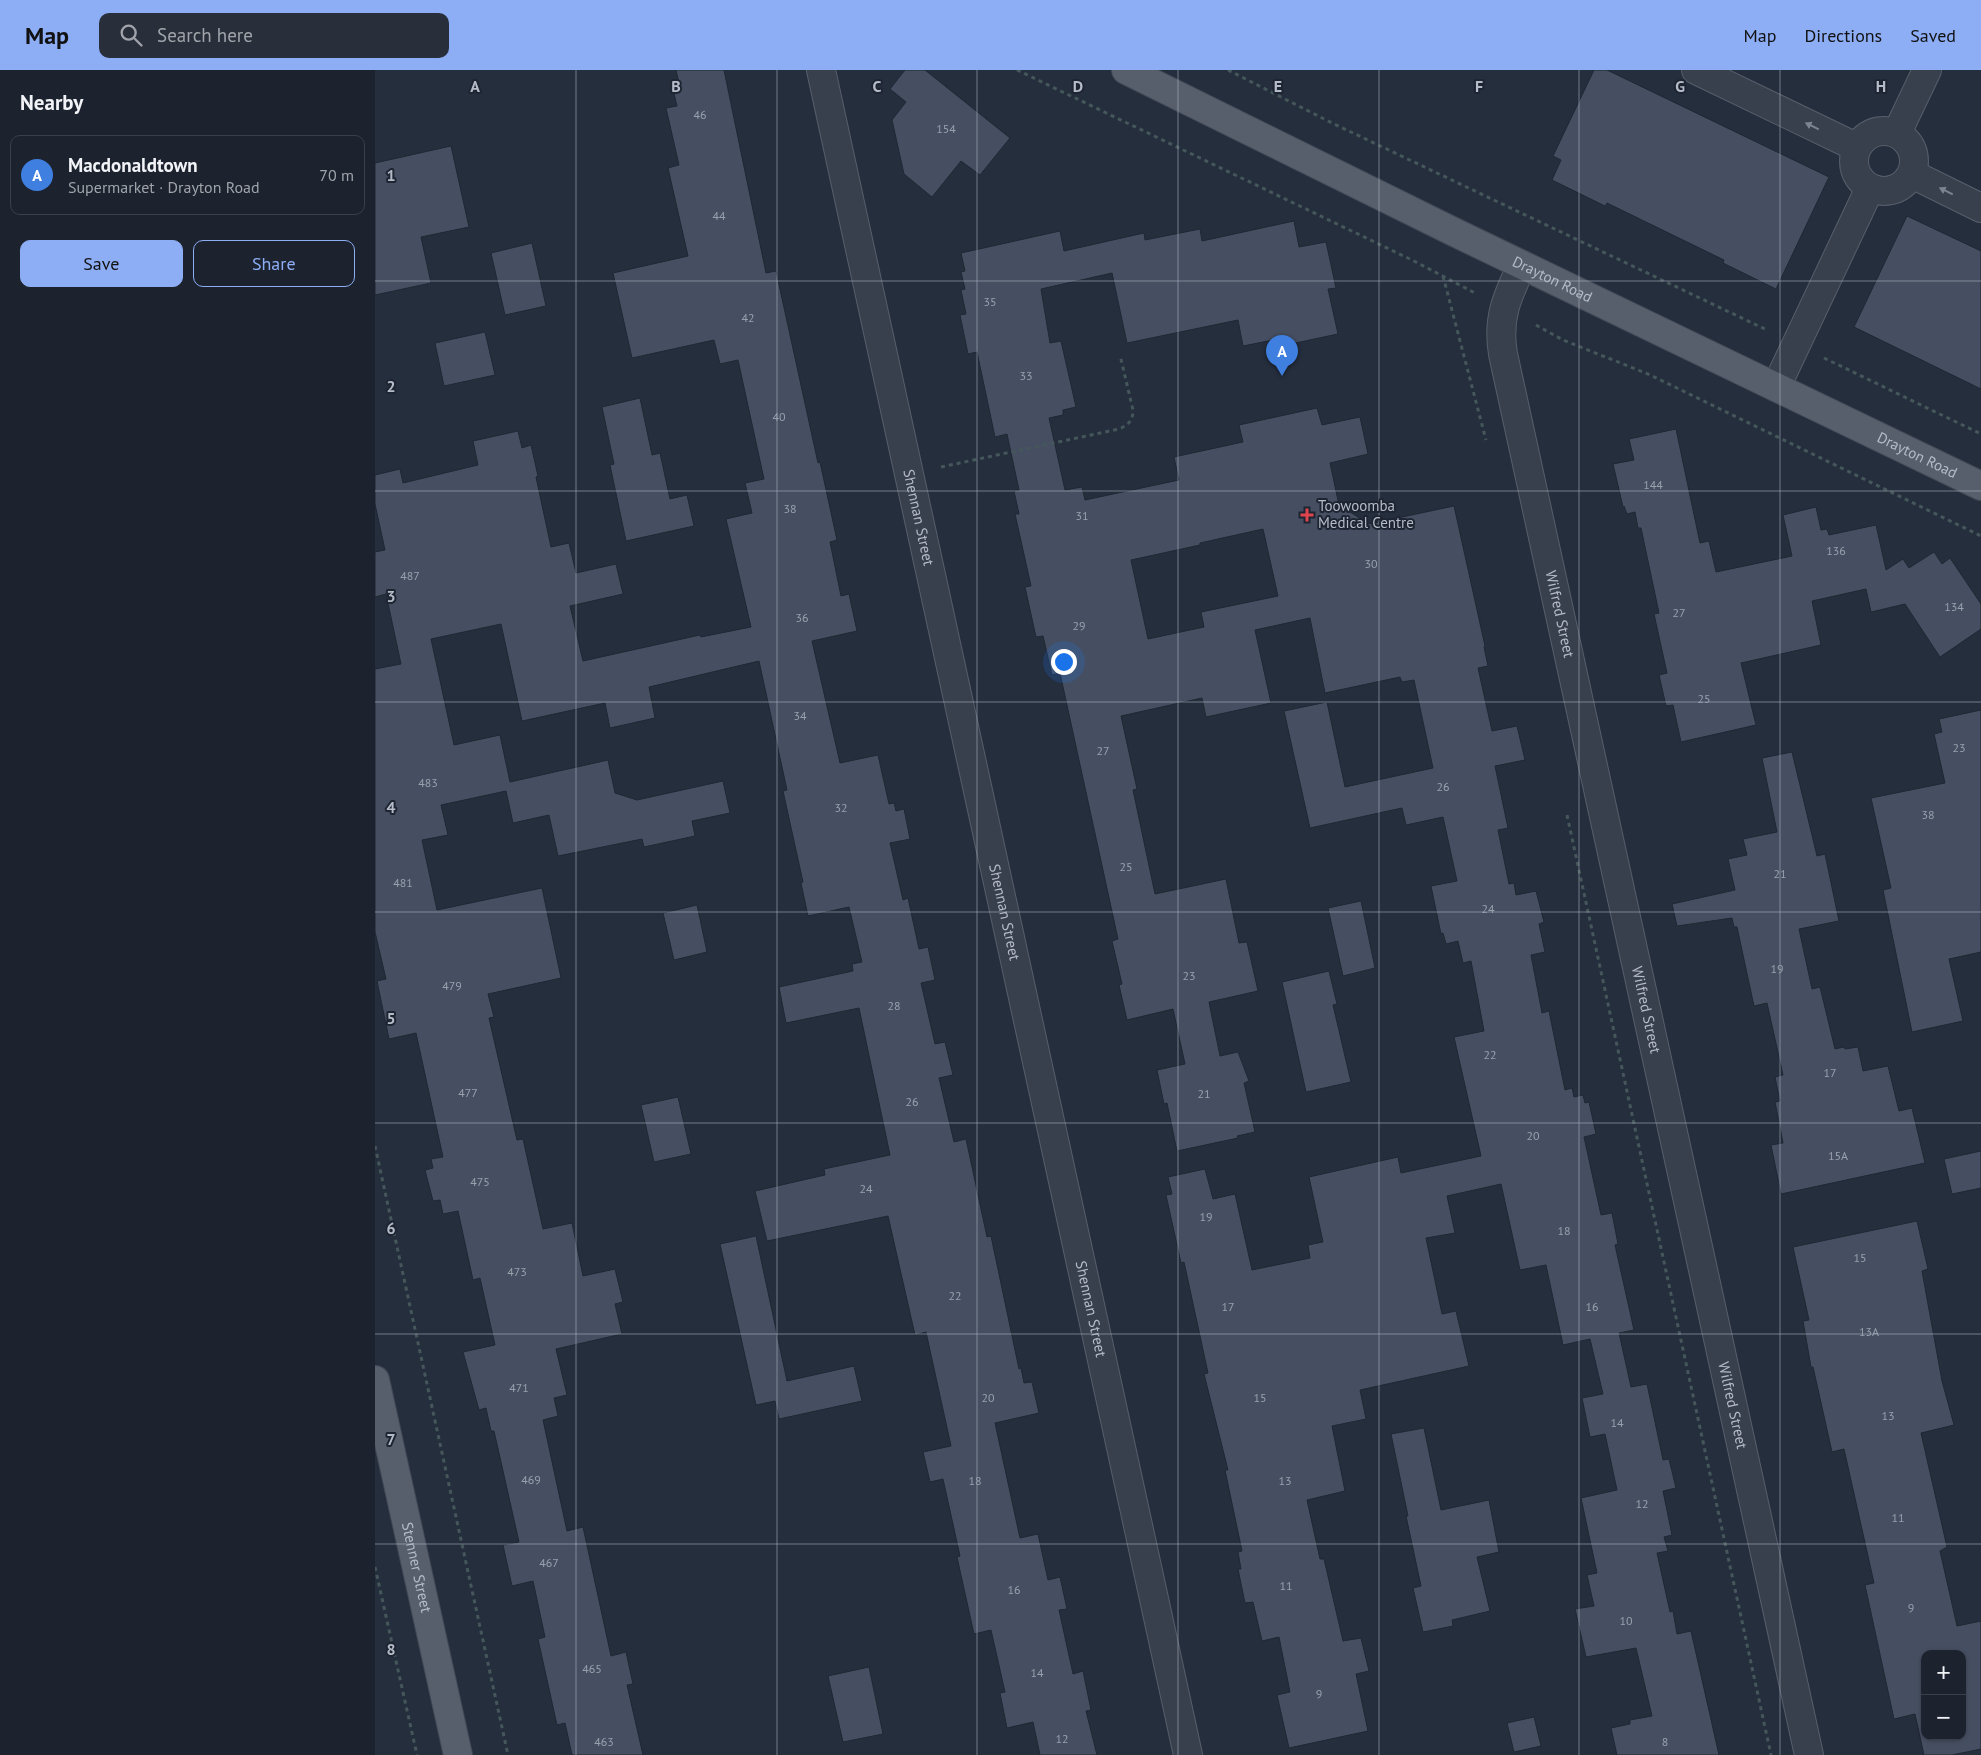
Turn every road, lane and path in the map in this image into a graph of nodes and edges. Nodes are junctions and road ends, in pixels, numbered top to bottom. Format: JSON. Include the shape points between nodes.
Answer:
{"nodes":[{"id":1,"x":821,"y":70,"type":"edge"},
{"id":2,"x":1126,"y":70,"type":"edge"},
{"id":3,"x":1227,"y":70,"type":"edge"},
{"id":4,"x":1696,"y":70,"type":"edge"},
{"id":5,"x":1927,"y":70,"type":"edge"},
{"id":6,"x":1897,"y":133,"type":"junction"},
{"id":7,"x":1856,"y":147,"type":"junction"},
{"id":8,"x":1912,"y":174,"type":"junction"},
{"id":9,"x":1871,"y":188,"type":"junction"},
{"id":10,"x":1981,"y":208,"type":"edge"},
{"id":11,"x":1521,"y":265,"type":"junction"},
{"id":12,"x":1443,"y":276,"type":"dead end"},
{"id":13,"x":1795,"y":343,"type":"junction"},
{"id":14,"x":1120,"y":355,"type":"dead end"},
{"id":15,"x":1776,"y":387,"type":"junction"},
{"id":16,"x":1981,"y":434,"type":"edge"},
{"id":17,"x":1488,"y":450,"type":"dead end"},
{"id":18,"x":909,"y":474,"type":"junction"},
{"id":19,"x":1981,"y":486,"type":"edge"},
{"id":20,"x":1566,"y":808,"type":"dead end"},
{"id":21,"x":375,"y":1146,"type":"edge"},
{"id":22,"x":375,"y":1380,"type":"edge"},
{"id":23,"x":375,"y":1567,"type":"edge"},
{"id":24,"x":417,"y":1755,"type":"edge"},
{"id":25,"x":458,"y":1755,"type":"edge"},
{"id":26,"x":508,"y":1755,"type":"edge"},
{"id":27,"x":1188,"y":1755,"type":"edge"},
{"id":28,"x":1771,"y":1755,"type":"edge"},
{"id":29,"x":1809,"y":1755,"type":"edge"}],
"edges":[{"from":1,"to":18,"type":"street","name":"Shennan Street"},
{"from":2,"to":11,"type":"main road","name":"Drayton Road"},
{"from":3,"to":13,"type":"path"},
{"from":7,"to":4,"type":"street","one_way":true},
{"from":5,"to":6,"type":"street"},
{"from":6,"to":7,"type":"street","via":[[1881,130],[1866,135]]},
{"from":6,"to":8,"type":"street","via":[[1909,143],[1915,158]]},
{"from":7,"to":9,"type":"street","via":[[1853,163],[1858,178]]},
{"from":8,"to":9,"type":"street","via":[[1901,186],[1886,192]]},
{"from":10,"to":8,"type":"street","one_way":true},
{"from":9,"to":13,"type":"street"},
{"from":11,"to":15,"type":"main road","name":"Drayton Road"},
{"from":11,"to":29,"type":"street","name":"Wilfred Street","via":[[1503,313],[1503,354]]},
{"from":12,"to":17,"type":"path"},
{"from":13,"to":15,"type":"street"},
{"from":13,"to":16,"type":"path"},
{"from":14,"to":18,"type":"path","via":[[1133,410],[1132,419],[1124,427]]},
{"from":15,"to":19,"type":"main road","name":"Drayton Road"},
{"from":18,"to":27,"type":"street","name":"Shennan Street"},
{"from":20,"to":28,"type":"path"},
{"from":21,"to":26,"type":"path"},
{"from":22,"to":25,"type":"main road","name":"Stenner Street"},
{"from":23,"to":24,"type":"path"}]}
